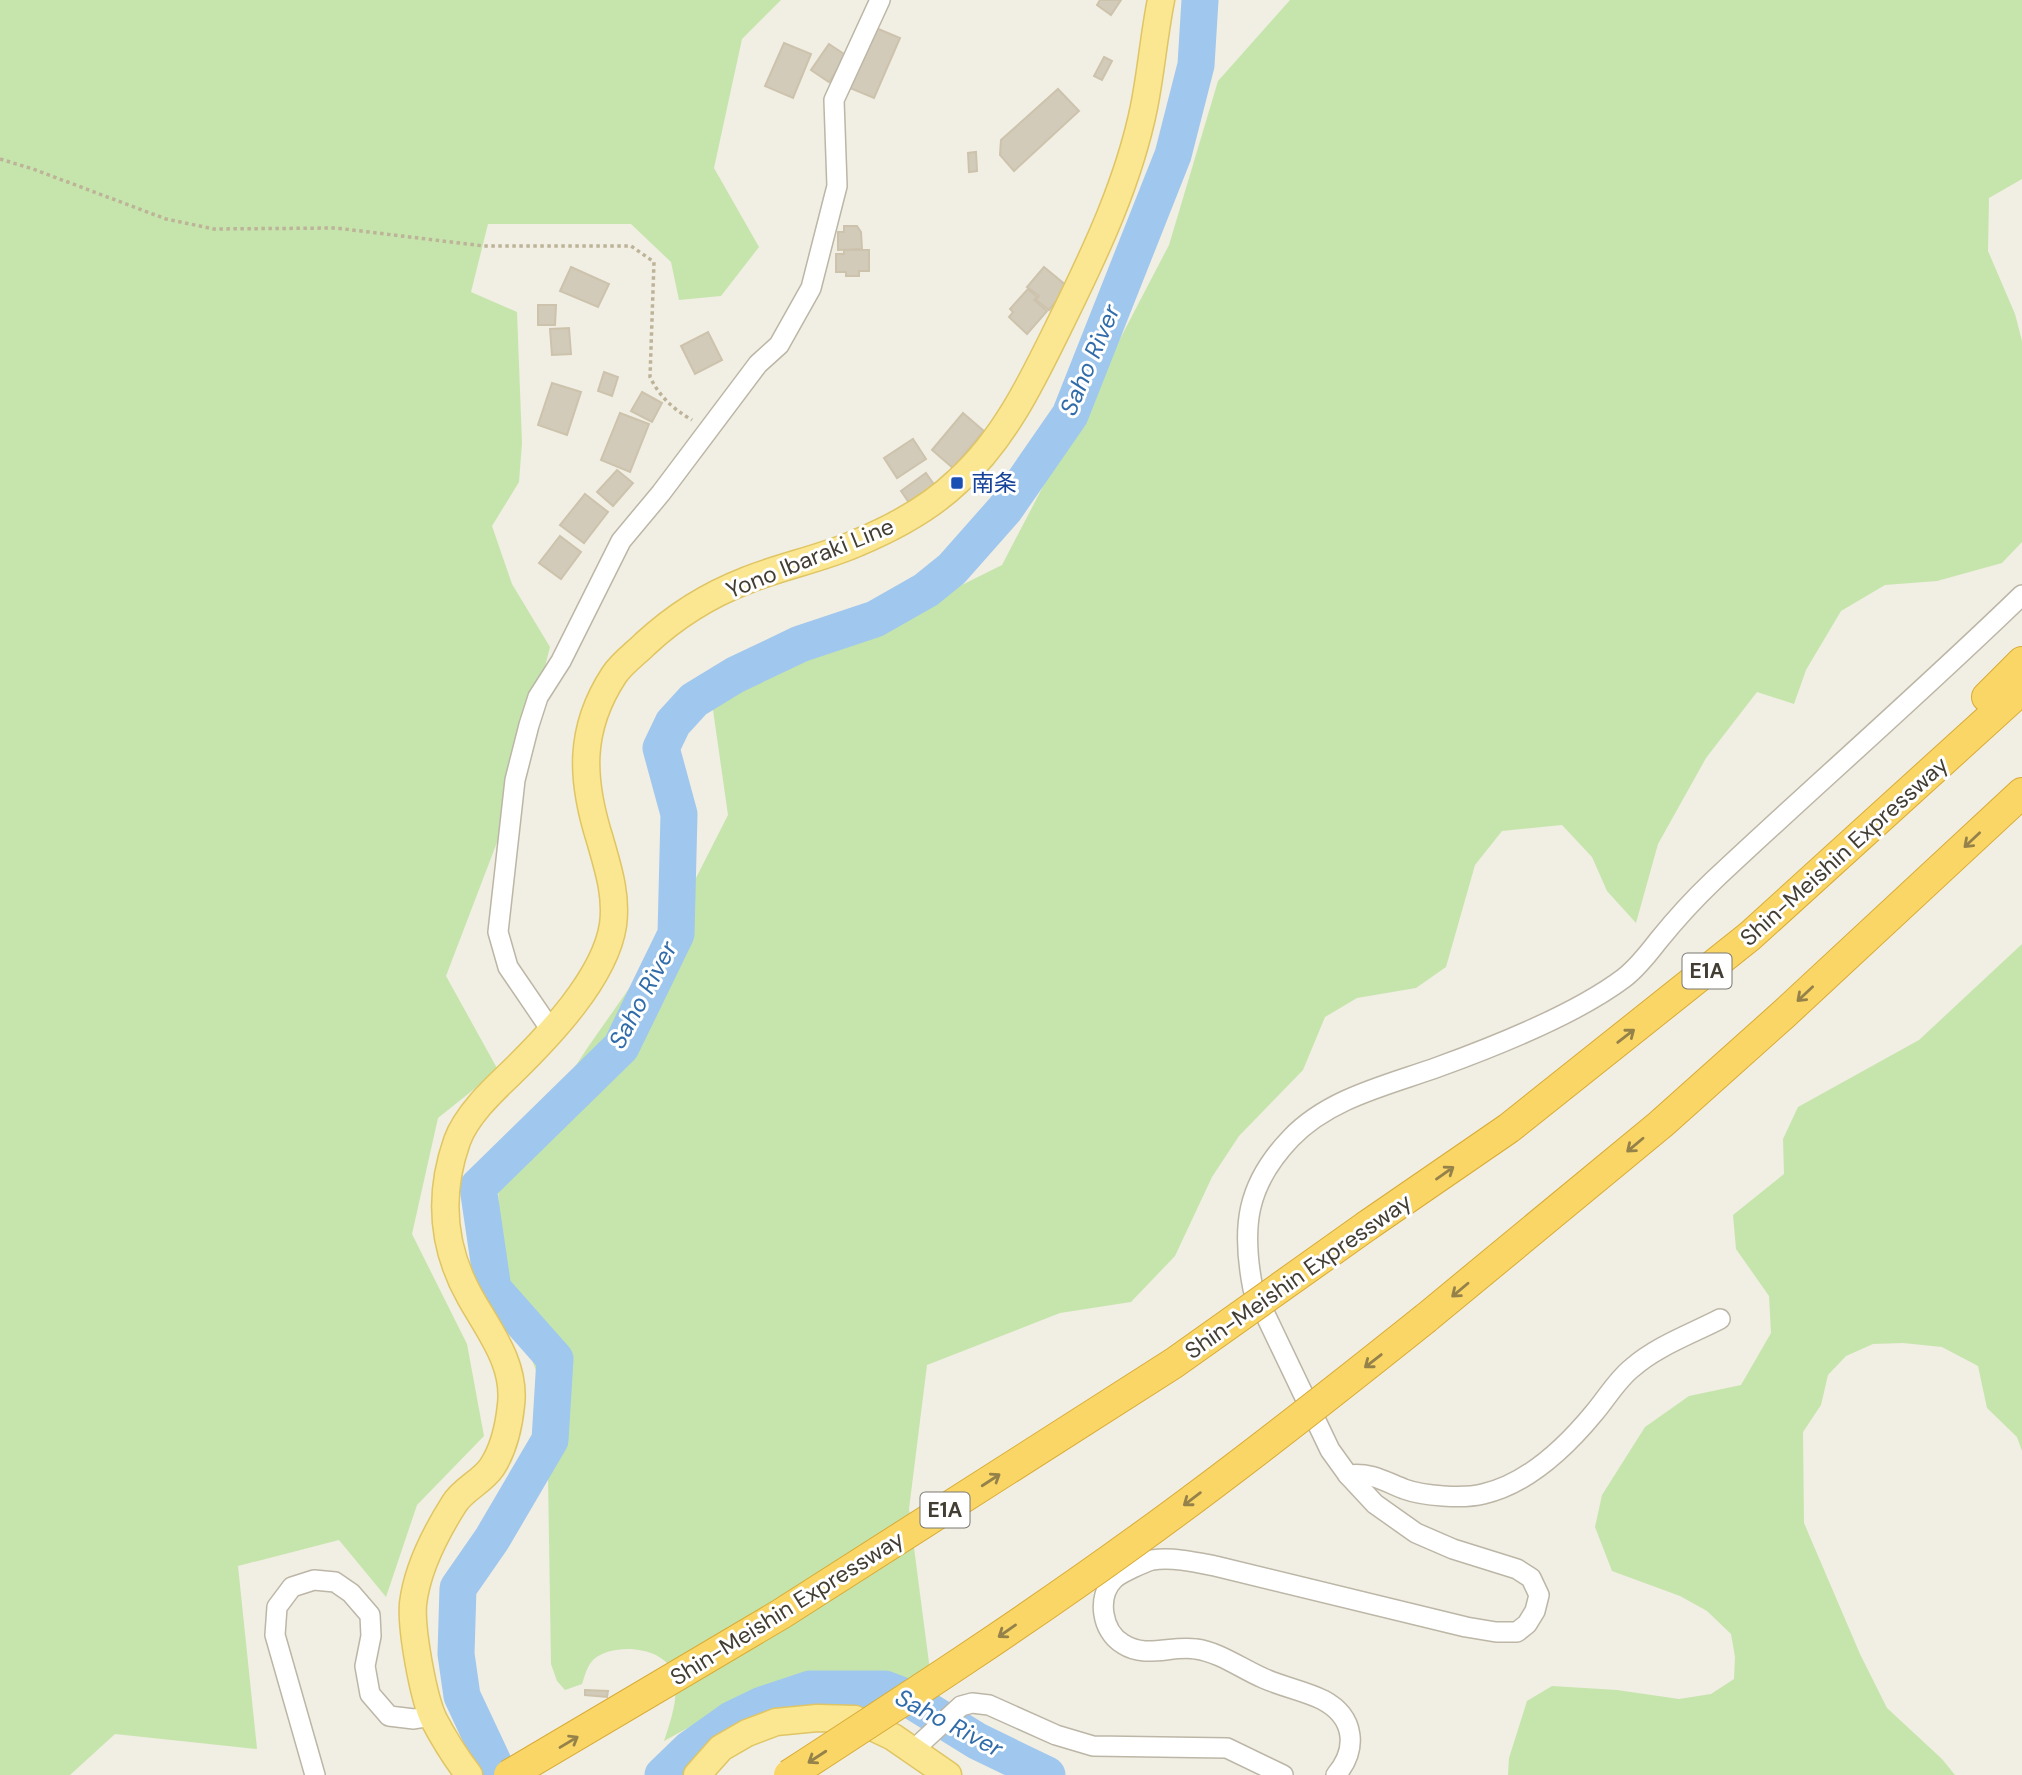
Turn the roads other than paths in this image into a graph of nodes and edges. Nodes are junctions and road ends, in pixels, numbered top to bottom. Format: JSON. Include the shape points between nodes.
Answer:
{"nodes":[{"id":1,"x":880,"y":0,"type":"edge"},
{"id":2,"x":1160,"y":0,"type":"edge"},
{"id":3,"x":2022,"y":595,"type":"edge"},
{"id":4,"x":2022,"y":662,"type":"edge"},
{"id":5,"x":2022,"y":689,"type":"edge"},
{"id":6,"x":2022,"y":793,"type":"edge"},
{"id":7,"x":1750,"y":936,"type":"junction"},
{"id":8,"x":553,"y":1033,"type":"junction"},
{"id":9,"x":1720,"y":1319,"type":"dead end"},
{"id":10,"x":1348,"y":1475,"type":"junction"},
{"id":11,"x":432,"y":1716,"type":"junction"},
{"id":12,"x":919,"y":1746,"type":"junction"},
{"id":13,"x":315,"y":1775,"type":"edge"},
{"id":14,"x":469,"y":1775,"type":"edge"},
{"id":15,"x":509,"y":1775,"type":"edge"},
{"id":16,"x":697,"y":1775,"type":"edge"},
{"id":17,"x":789,"y":1775,"type":"edge"},
{"id":18,"x":948,"y":1775,"type":"edge"},
{"id":19,"x":1283,"y":1775,"type":"edge"},
{"id":20,"x":1336,"y":1775,"type":"edge"}],
"edges":[{"from":1,"to":8,"type":"street","via":[[834,100],[837,186],[811,288],[779,345],[758,364],[621,541],[561,662],[538,697],[529,725],[515,779],[498,932],[508,967]]},
{"from":2,"to":8,"type":"main road","name":"Yono Ibaraki Line","via":[[1144,109],[1096,251],[1047,351],[986,452],[957,483],[912,516],[856,544],[742,581],[686,611],[616,672],[594,716],[584,760],[592,813],[613,882],[613,926],[598,968]]},
{"from":3,"to":10,"type":"street","via":[[1693,900],[1626,976],[1571,1011],[1462,1059],[1343,1101],[1292,1137],[1271,1162],[1255,1191],[1246,1227],[1253,1289],[1331,1450]]},
{"from":4,"to":7,"type":"highway"},
{"from":5,"to":7,"type":"highway","name":"Shin-Meishin Expressway","number":"E1A"},
{"from":6,"to":17,"type":"highway","one_way":true,"bridge":true,"via":[[1661,1124],[1426,1318],[1136,1542],[937,1680]]},
{"from":15,"to":7,"type":"highway","name":"Shin-Meishin Expressway","number":"E1A","one_way":true,"bridge":true,"via":[[781,1614],[1152,1378],[1509,1128]]},
{"from":8,"to":11,"type":"main road","name":"Yono Ibaraki Line","via":[[491,1093],[460,1132],[448,1168],[443,1209],[449,1249],[466,1290],[506,1358],[512,1399],[505,1436],[491,1469],[456,1499],[423,1563],[413,1606],[417,1650]]},
{"from":9,"to":10,"type":"street","via":[[1630,1369],[1584,1424],[1521,1479],[1482,1495],[1437,1496],[1406,1490],[1377,1476]]},
{"from":10,"to":20,"type":"street","via":[[1375,1504],[1416,1533],[1531,1578],[1539,1595],[1527,1624],[1517,1632],[1465,1627],[1174,1559],[1150,1560],[1114,1579],[1103,1614],[1121,1644],[1138,1651],[1194,1648],[1211,1652],[1324,1700],[1342,1714],[1350,1732],[1352,1747]]},
{"from":11,"to":13,"type":"street","via":[[389,1716],[370,1694],[365,1666],[370,1615],[351,1593],[335,1583],[314,1580],[292,1587],[277,1607],[275,1635]]},
{"from":11,"to":14,"type":"main road","name":"Yono Ibaraki Line"},
{"from":12,"to":16,"type":"main road","via":[[855,1719],[776,1722],[722,1748]]},
{"from":12,"to":18,"type":"main road"},
{"from":12,"to":19,"type":"street","via":[[961,1706],[972,1703],[989,1705],[1093,1746],[1227,1748]]}]}
